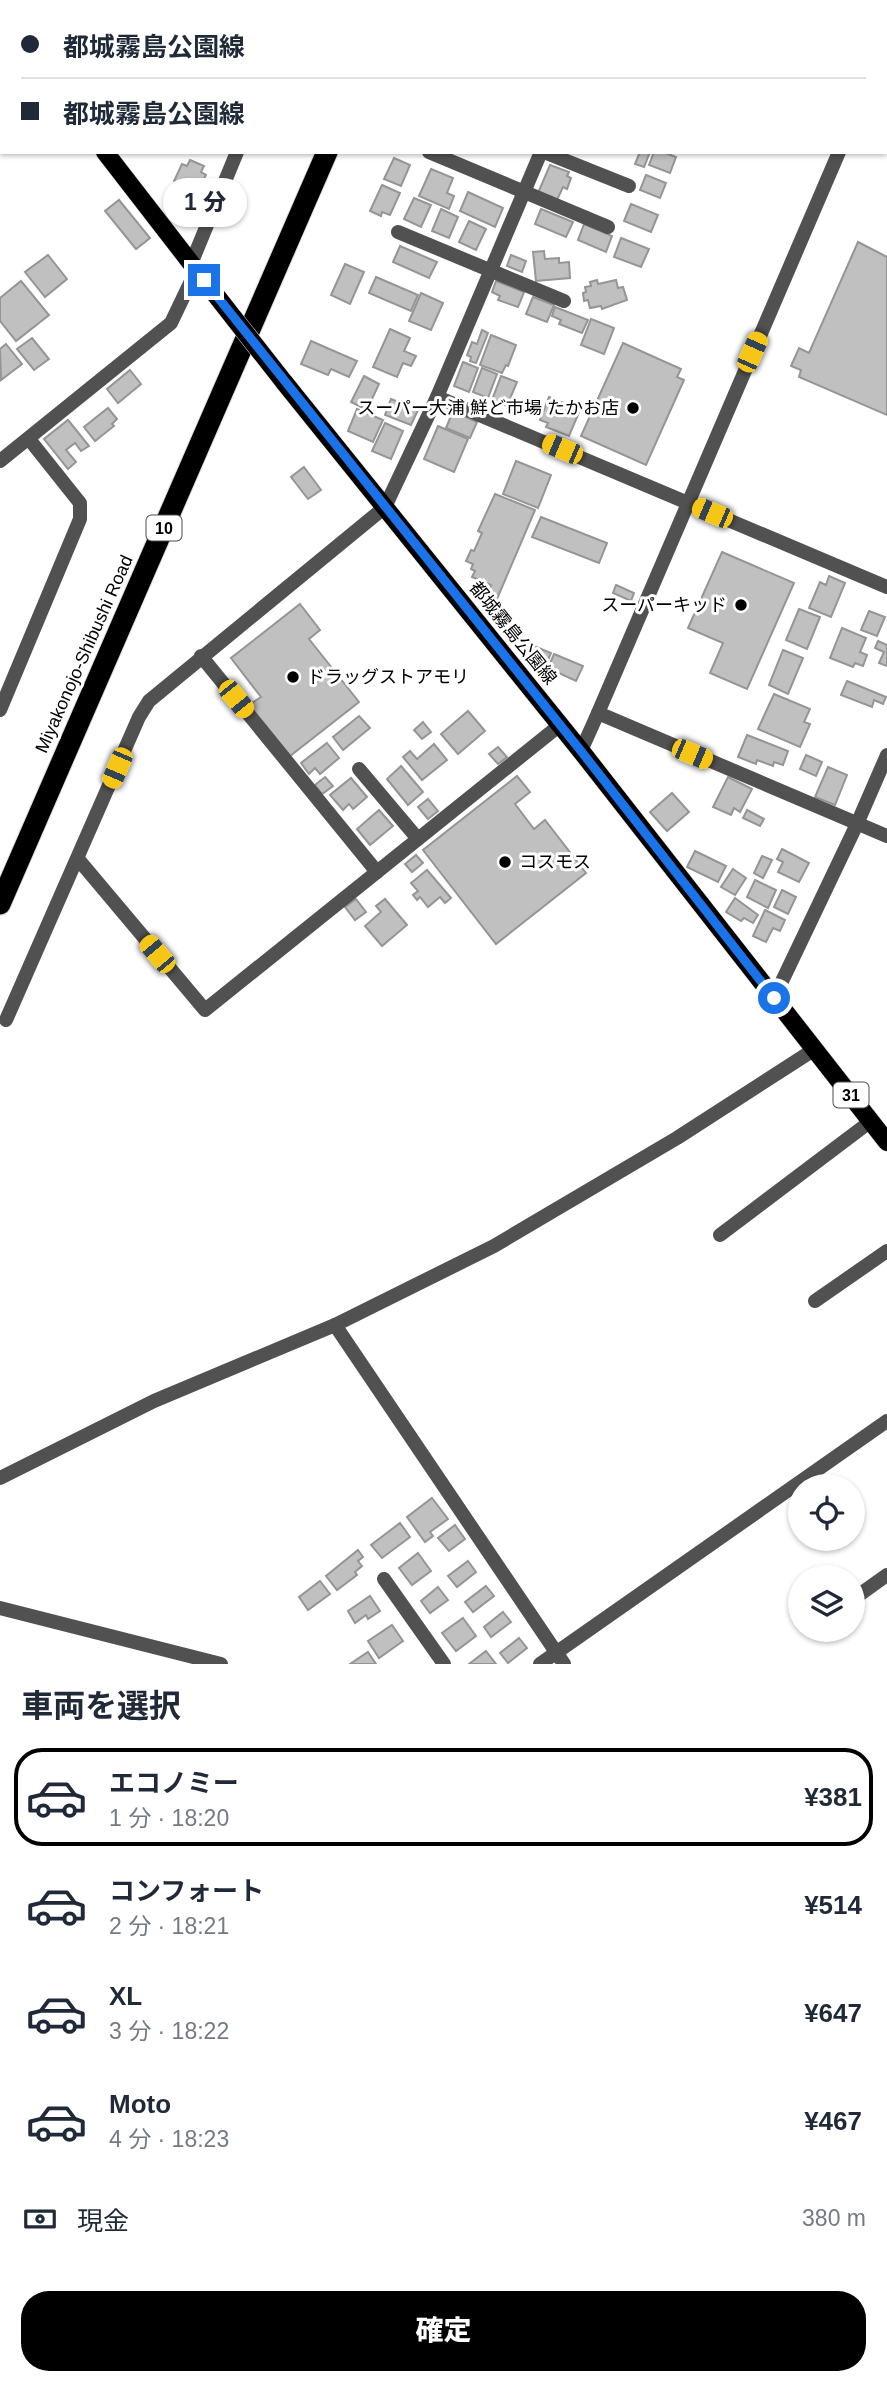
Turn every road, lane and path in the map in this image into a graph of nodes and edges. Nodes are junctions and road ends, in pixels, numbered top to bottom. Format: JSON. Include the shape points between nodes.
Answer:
{"nodes":[{"id":1,"x":106,"y":154,"type":"edge"},
{"id":2,"x":236,"y":154,"type":"edge"},
{"id":3,"x":326,"y":154,"type":"edge"},
{"id":4,"x":434,"y":154,"type":"edge"},
{"id":5,"x":541,"y":154,"type":"edge"},
{"id":6,"x":547,"y":154,"type":"edge"},
{"id":7,"x":838,"y":154,"type":"edge"},
{"id":8,"x":629,"y":186,"type":"dead end"},
{"id":9,"x":523,"y":192,"type":"junction"},
{"id":10,"x":608,"y":226,"type":"dead end"},
{"id":11,"x":398,"y":232,"type":"dead end"},
{"id":12,"x":191,"y":264,"type":"junction"},
{"id":13,"x":490,"y":271,"type":"junction"},
{"id":14,"x":564,"y":301,"type":"dead end"},
{"id":15,"x":437,"y":397,"type":"junction"},
{"id":16,"x":29,"y":439,"type":"junction"},
{"id":17,"x":0,"y":461,"type":"edge"},
{"id":18,"x":687,"y":502,"type":"junction"},
{"id":19,"x":385,"y":507,"type":"junction"},
{"id":20,"x":887,"y":587,"type":"edge"},
{"id":21,"x":201,"y":656,"type":"junction"},
{"id":22,"x":0,"y":710,"type":"edge"},
{"id":23,"x":598,"y":713,"type":"junction"},
{"id":24,"x":560,"y":725,"type":"junction"},
{"id":25,"x":581,"y":751,"type":"junction"},
{"id":26,"x":887,"y":755,"type":"edge"},
{"id":27,"x":359,"y":769,"type":"dead end"},
{"id":28,"x":858,"y":824,"type":"junction"},
{"id":29,"x":887,"y":836,"type":"edge"},
{"id":30,"x":418,"y":839,"type":"junction"},
{"id":31,"x":78,"y":859,"type":"junction"},
{"id":32,"x":377,"y":872,"type":"junction"},
{"id":33,"x":0,"y":904,"type":"edge"},
{"id":34,"x":774,"y":998,"type":"junction"},
{"id":35,"x":3,"y":1019,"type":"edge"},
{"id":36,"x":0,"y":1036,"type":"edge"},
{"id":37,"x":814,"y":1048,"type":"junction"},
{"id":38,"x":871,"y":1121,"type":"junction"},
{"id":39,"x":887,"y":1142,"type":"edge"},
{"id":40,"x":720,"y":1235,"type":"dead end"},
{"id":41,"x":887,"y":1251,"type":"edge"},
{"id":42,"x":815,"y":1301,"type":"dead end"},
{"id":43,"x":335,"y":1325,"type":"junction"},
{"id":44,"x":887,"y":1420,"type":"edge"},
{"id":45,"x":0,"y":1478,"type":"edge"},
{"id":46,"x":887,"y":1575,"type":"edge"},
{"id":47,"x":384,"y":1579,"type":"dead end"},
{"id":48,"x":865,"y":1591,"type":"edge"},
{"id":49,"x":0,"y":1608,"type":"edge"},
{"id":50,"x":560,"y":1658,"type":"edge"},
{"id":51,"x":221,"y":1664,"type":"edge"},
{"id":52,"x":444,"y":1664,"type":"edge"},
{"id":53,"x":540,"y":1664,"type":"edge"}],
"edges":[{"from":1,"to":12,"type":"main road","name":"都城霧島公園線","number":"31"},
{"from":2,"to":12,"type":"street"},
{"from":3,"to":33,"type":"highway","name":"Miyakonojo-Shibushi Road","number":"10"},
{"from":4,"to":9,"type":"street"},
{"from":5,"to":9,"type":"street"},
{"from":6,"to":8,"type":"street"},
{"from":7,"to":18,"type":"street"},
{"from":9,"to":10,"type":"street"},
{"from":9,"to":13,"type":"street"},
{"from":11,"to":13,"type":"street"},
{"from":12,"to":16,"type":"street","via":[[192,279],[171,323]]},
{"from":12,"to":19,"type":"main road","name":"都城霧島公園線","number":"31","bridge":true},
{"from":13,"to":14,"type":"street"},
{"from":13,"to":15,"type":"street"},
{"from":15,"to":18,"type":"street"},
{"from":15,"to":19,"type":"street"},
{"from":16,"to":17,"type":"street"},
{"from":16,"to":22,"type":"street","via":[[80,503],[80,519]]},
{"from":18,"to":20,"type":"street"},
{"from":18,"to":23,"type":"street"},
{"from":19,"to":21,"type":"street"},
{"from":19,"to":24,"type":"main road","name":"都城霧島公園線","number":"31"},
{"from":21,"to":31,"type":"street","via":[[149,701],[139,717]]},
{"from":21,"to":32,"type":"street"},
{"from":23,"to":25,"type":"street"},
{"from":23,"to":28,"type":"street"},
{"from":24,"to":25,"type":"main road","name":"都城霧島公園線","number":"31"},
{"from":24,"to":30,"type":"street"},
{"from":25,"to":34,"type":"main road","name":"都城霧島公園線","number":"31"},
{"from":26,"to":28,"type":"street"},
{"from":27,"to":30,"type":"street"},
{"from":28,"to":29,"type":"street"},
{"from":28,"to":34,"type":"street"},
{"from":30,"to":32,"type":"street"},
{"from":31,"to":32,"type":"street","via":[[205,1010]]},
{"from":31,"to":35,"type":"street"},
{"from":34,"to":37,"type":"main road","name":"都城霧島公園線","number":"31"},
{"from":35,"to":36,"type":"street"},
{"from":37,"to":38,"type":"main road","name":"都城霧島公園線","number":"31"},
{"from":37,"to":43,"type":"street","via":[[677,1138],[494,1246]]},
{"from":38,"to":39,"type":"main road","name":"都城霧島公園線","number":"31"},
{"from":38,"to":40,"type":"street"},
{"from":41,"to":42,"type":"street"},
{"from":43,"to":45,"type":"street","via":[[154,1401]]},
{"from":43,"to":50,"type":"street"},
{"from":44,"to":50,"type":"street"},
{"from":46,"to":48,"type":"street"},
{"from":47,"to":52,"type":"street"},
{"from":49,"to":51,"type":"street"},
{"from":50,"to":53,"type":"street"}]}
